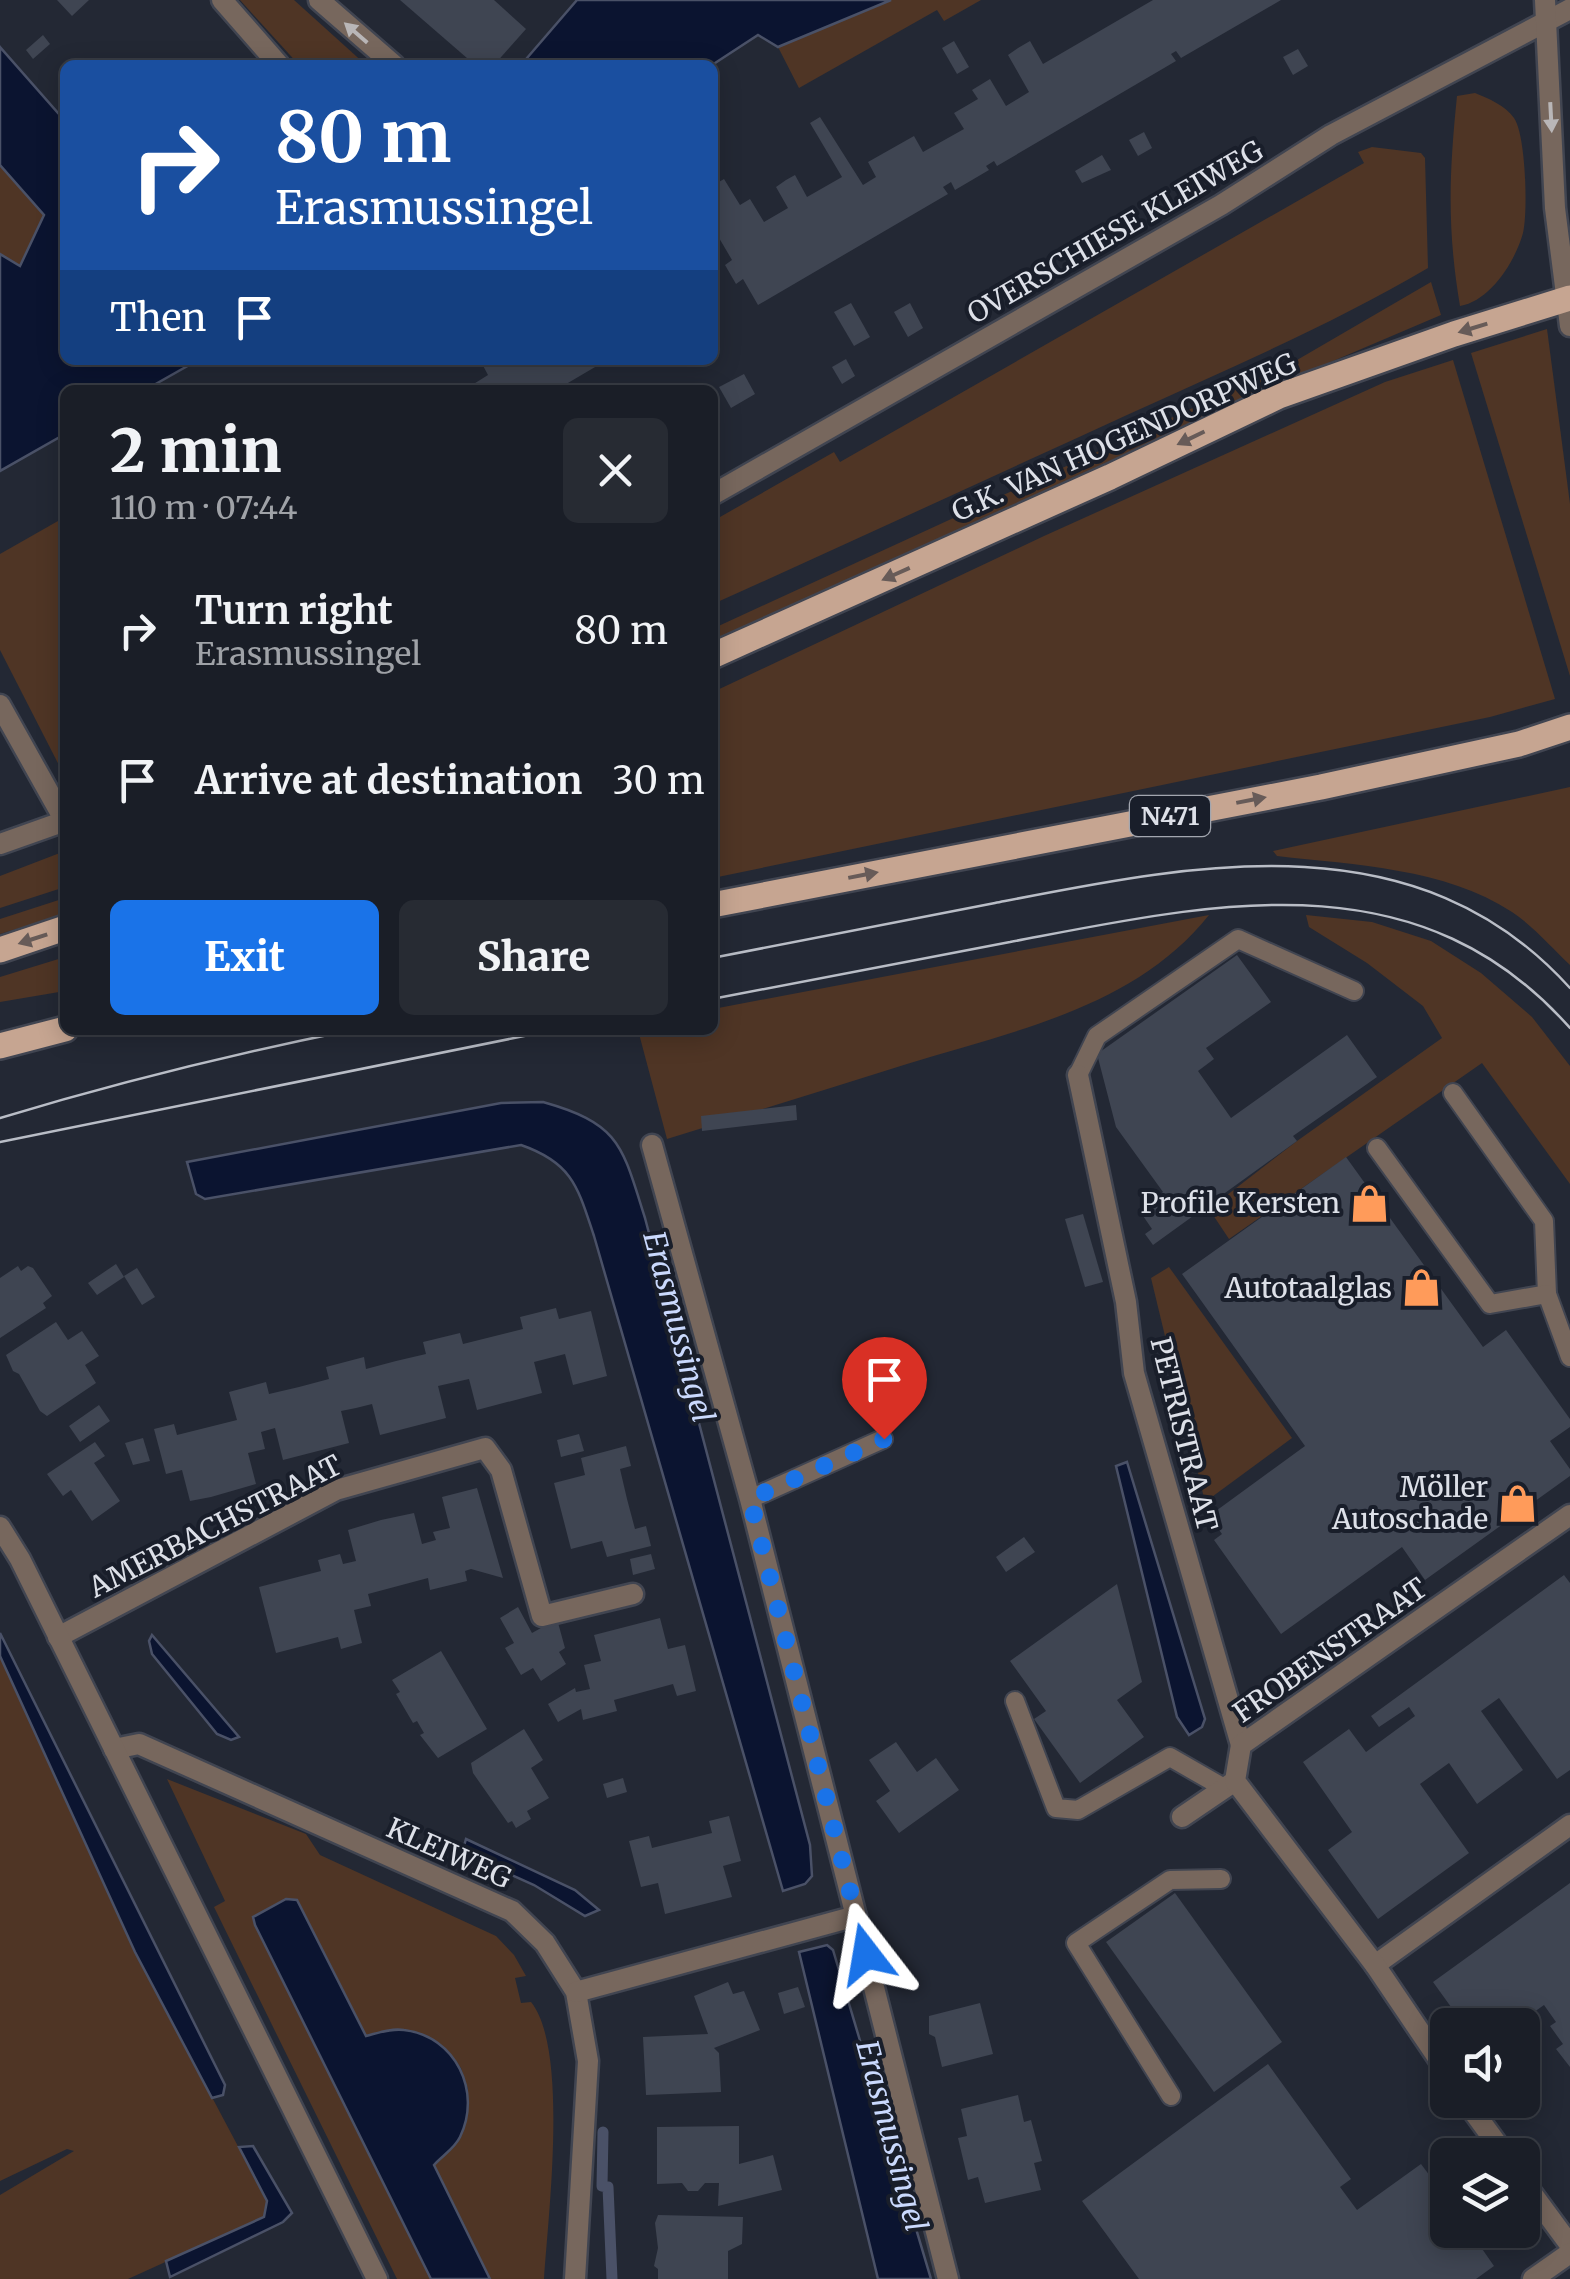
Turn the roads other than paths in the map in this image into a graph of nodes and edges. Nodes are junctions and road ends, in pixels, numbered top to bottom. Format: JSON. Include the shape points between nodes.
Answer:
{"nodes":[{"id":1,"x":222,"y":0,"type":"edge"},
{"id":2,"x":319,"y":0,"type":"edge"},
{"id":3,"x":1546,"y":10,"type":"edge"},
{"id":4,"x":1570,"y":10,"type":"edge"},
{"id":5,"x":275,"y":60,"type":"edge"},
{"id":6,"x":388,"y":60,"type":"edge"},
{"id":7,"x":1568,"y":299,"type":"edge"},
{"id":8,"x":1570,"y":326,"type":"edge"},
{"id":9,"x":718,"y":492,"type":"edge"},
{"id":10,"x":718,"y":653,"type":"edge"},
{"id":11,"x":0,"y":705,"type":"edge"},
{"id":12,"x":1570,"y":728,"type":"edge"},
{"id":13,"x":60,"y":812,"type":"edge"},
{"id":14,"x":60,"y":823,"type":"edge"},
{"id":15,"x":0,"y":844,"type":"edge"},
{"id":16,"x":718,"y":904,"type":"edge"},
{"id":17,"x":60,"y":930,"type":"edge"},
{"id":18,"x":0,"y":950,"type":"edge"},
{"id":19,"x":1354,"y":991,"type":"dead end"},
{"id":20,"x":60,"y":1031,"type":"edge"},
{"id":21,"x":0,"y":1046,"type":"edge"},
{"id":22,"x":1078,"y":1075,"type":"joint"},
{"id":23,"x":1453,"y":1093,"type":"dead end"},
{"id":24,"x":652,"y":1144,"type":"dead end"},
{"id":25,"x":1377,"y":1148,"type":"dead end"},
{"id":26,"x":1547,"y":1294,"type":"junction"},
{"id":27,"x":1570,"y":1357,"type":"edge"},
{"id":28,"x":884,"y":1439,"type":"dead end"},
{"id":29,"x":750,"y":1499,"type":"junction"},
{"id":30,"x":1570,"y":1514,"type":"edge"},
{"id":31,"x":0,"y":1527,"type":"edge"},
{"id":32,"x":633,"y":1594,"type":"dead end"},
{"id":33,"x":58,"y":1637,"type":"junction"},
{"id":34,"x":1015,"y":1701,"type":"dead end"},
{"id":35,"x":1241,"y":1745,"type":"junction"},
{"id":36,"x":114,"y":1748,"type":"junction"},
{"id":37,"x":1230,"y":1784,"type":"junction"},
{"id":38,"x":1182,"y":1817,"type":"dead end"},
{"id":39,"x":1570,"y":1826,"type":"edge"},
{"id":40,"x":1221,"y":1879,"type":"dead end"},
{"id":41,"x":856,"y":1916,"type":"junction"},
{"id":42,"x":1375,"y":1965,"type":"junction"},
{"id":43,"x":576,"y":1992,"type":"junction"},
{"id":44,"x":1430,"y":2046,"type":"edge"},
{"id":45,"x":1171,"y":2096,"type":"dead end"},
{"id":46,"x":1540,"y":2204,"type":"edge"},
{"id":47,"x":1570,"y":2245,"type":"edge"},
{"id":48,"x":1570,"y":2253,"type":"edge"},
{"id":49,"x":377,"y":2279,"type":"edge"},
{"id":50,"x":575,"y":2279,"type":"edge"},
{"id":51,"x":948,"y":2279,"type":"edge"},
{"id":52,"x":1534,"y":2279,"type":"edge"}],
"edges":[{"from":1,"to":5,"type":"street"},
{"from":6,"to":2,"type":"street","one_way":true},
{"from":3,"to":4,"type":"street","name":"OVERSCHIESE KLEIWEG"},
{"from":3,"to":7,"type":"street","one_way":true,"via":[[1556,208]]},
{"from":3,"to":9,"type":"street","name":"OVERSCHIESE KLEIWEG"},
{"from":7,"to":8,"type":"street"},
{"from":7,"to":10,"type":"main road","name":"G.K. VAN HOGENDORPWEG","one_way":true,"via":[[1278,396]]},
{"from":11,"to":13,"type":"street"},
{"from":16,"to":12,"type":"main road","number":"N471","one_way":true,"via":[[1321,787]]},
{"from":14,"to":15,"type":"street"},
{"from":17,"to":18,"type":"main road","one_way":true},
{"from":19,"to":22,"type":"lane","via":[[1238,939],[1097,1036]]},
{"from":20,"to":21,"type":"main road"},
{"from":22,"to":35,"type":"street","name":"PETRISTRAAT","via":[[1126,1302],[1134,1373]]},
{"from":23,"to":26,"type":"lane","via":[[1544,1221]]},
{"from":24,"to":29,"type":"street"},
{"from":25,"to":26,"type":"lane","via":[[1490,1304]]},
{"from":26,"to":27,"type":"lane"},
{"from":28,"to":29,"type":"lane"},
{"from":29,"to":41,"type":"street"},
{"from":30,"to":35,"type":"street","name":"FROBENSTRAAT"},
{"from":31,"to":33,"type":"street"},
{"from":32,"to":33,"type":"street","name":"AMERBACHSTRAAT","via":[[542,1616],[500,1470],[485,1448],[336,1490]]},
{"from":33,"to":36,"type":"street"},
{"from":34,"to":37,"type":"lane","via":[[1056,1808],[1078,1810],[1170,1757]]},
{"from":35,"to":37,"type":"street","name":"FROBENSTRAAT"},
{"from":36,"to":43,"type":"street","name":"KLEIWEG","via":[[139,1744],[512,1911],[545,1943]]},
{"from":36,"to":49,"type":"street"},
{"from":37,"to":38,"type":"street"},
{"from":37,"to":42,"type":"street"},
{"from":39,"to":42,"type":"street"},
{"from":40,"to":45,"type":"lane","via":[[1170,1880],[1076,1943]]},
{"from":41,"to":43,"type":"street"},
{"from":41,"to":51,"type":"street"},
{"from":42,"to":44,"type":"street"},
{"from":43,"to":50,"type":"street","name":"KLEIWEG","via":[[588,2062]]},
{"from":46,"to":47,"type":"street"},
{"from":48,"to":52,"type":"street"}]}
